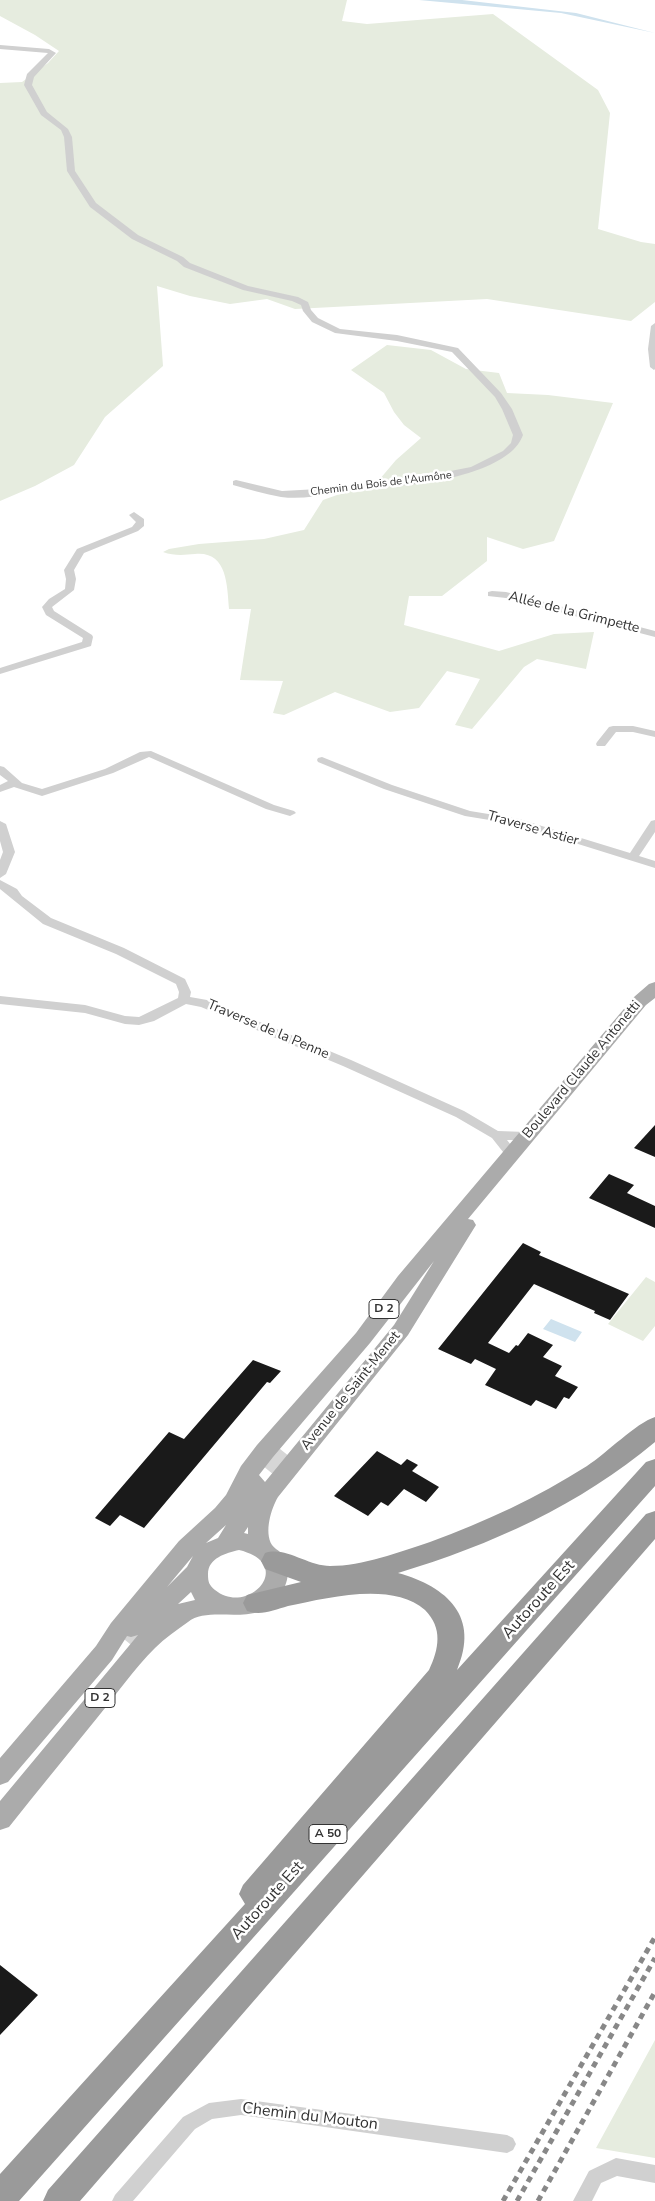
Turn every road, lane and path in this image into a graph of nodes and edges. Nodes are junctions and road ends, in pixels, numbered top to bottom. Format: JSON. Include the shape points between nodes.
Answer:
{"nodes":[{"id":1,"x":0,"y":47,"type":"edge"},
{"id":2,"x":655,"y":326,"type":"edge"},
{"id":3,"x":654,"y":367,"type":"edge"},
{"id":4,"x":236,"y":484,"type":"dead end"},
{"id":5,"x":134,"y":515,"type":"dead end"},
{"id":6,"x":492,"y":594,"type":"dead end"},
{"id":7,"x":655,"y":634,"type":"edge"},
{"id":8,"x":0,"y":671,"type":"edge"},
{"id":9,"x":655,"y":734,"type":"edge"},
{"id":10,"x":601,"y":744,"type":"dead end"},
{"id":11,"x":322,"y":760,"type":"dead end"},
{"id":12,"x":0,"y":769,"type":"edge"},
{"id":13,"x":15,"y":782,"type":"junction"},
{"id":14,"x":0,"y":788,"type":"edge"},
{"id":15,"x":290,"y":812,"type":"dead end"},
{"id":16,"x":655,"y":823,"type":"edge"},
{"id":17,"x":0,"y":824,"type":"edge"},
{"id":18,"x":632,"y":858,"type":"junction"},
{"id":19,"x":655,"y":865,"type":"edge"},
{"id":20,"x":0,"y":874,"type":"edge"},
{"id":21,"x":0,"y":884,"type":"edge"},
{"id":22,"x":655,"y":988,"type":"edge"},
{"id":23,"x":0,"y":1000,"type":"edge"},
{"id":24,"x":184,"y":1000,"type":"junction"},
{"id":25,"x":655,"y":1000,"type":"edge"},
{"id":26,"x":496,"y":1135,"type":"junction"},
{"id":27,"x":526,"y":1136,"type":"junction"},
{"id":28,"x":513,"y":1160,"type":"junction"},
{"id":29,"x":456,"y":1237,"type":"junction"},
{"id":30,"x":655,"y":1427,"type":"edge"},
{"id":31,"x":291,"y":1437,"type":"junction"},
{"id":32,"x":655,"y":1468,"type":"edge"},
{"id":33,"x":655,"y":1521,"type":"edge"},
{"id":34,"x":655,"y":1533,"type":"edge"},
{"id":35,"x":226,"y":1542,"type":"junction"},
{"id":36,"x":268,"y":1554,"type":"junction"},
{"id":37,"x":196,"y":1572,"type":"junction"},
{"id":38,"x":589,"y":1597,"type":"junction"},
{"id":39,"x":258,"y":1603,"type":"junction"},
{"id":40,"x":218,"y":1605,"type":"junction"},
{"id":41,"x":130,"y":1644,"type":"tunnel mouth"},
{"id":42,"x":104,"y":1653,"type":"junction"},
{"id":43,"x":0,"y":1775,"type":"edge"},
{"id":44,"x":0,"y":1803,"type":"edge"},
{"id":45,"x":0,"y":1819,"type":"edge"},
{"id":46,"x":507,"y":2144,"type":"dead end"},
{"id":47,"x":655,"y":2174,"type":"edge"},
{"id":48,"x":0,"y":2193,"type":"edge"},
{"id":49,"x":0,"y":2198,"type":"edge"},
{"id":50,"x":59,"y":2201,"type":"edge"},
{"id":51,"x":121,"y":2201,"type":"edge"},
{"id":52,"x":582,"y":2201,"type":"edge"}],
"edges":[{"from":1,"to":4,"type":"street","name":"Chemin du Bois de l'Aumône","via":[[52,53],[30,76],[28,85],[44,113],[64,128],[71,170],[79,185],[93,205],[119,227],[217,278],[295,299],[305,304],[307,311],[324,325],[338,331],[455,350],[498,394],[518,435],[506,454],[493,461],[474,470],[431,479],[299,494],[263,491]]},
{"from":2,"to":3,"type":"street"},
{"from":5,"to":8,"type":"street","via":[[141,524],[80,551],[70,570],[71,589],[47,607],[50,613],[88,638],[87,644]]},
{"from":6,"to":7,"type":"street","name":"Allée de la Grimpette","via":[[506,594]]},
{"from":9,"to":10,"type":"street","via":[[613,729]]},
{"from":11,"to":18,"type":"street","name":"Traverse Astier","via":[[388,788],[469,814],[515,821]]},
{"from":12,"to":13,"type":"street"},
{"from":13,"to":14,"type":"street"},
{"from":13,"to":15,"type":"street","via":[[42,792],[151,754],[270,807]]},
{"from":16,"to":18,"type":"street"},
{"from":17,"to":20,"type":"street","via":[[9,852]]},
{"from":18,"to":19,"type":"street","name":"Traverse Astier"},
{"from":21,"to":24,"type":"street","via":[[47,920],[120,951],[181,982]]},
{"from":22,"to":27,"type":"main road","name":"Boulevard Claude Antonetti","number":"D 2","via":[[640,1001]]},
{"from":23,"to":24,"type":"street","via":[[85,1009],[139,1021]]},
{"from":24,"to":26,"type":"street","name":"Traverse de la Penne","via":[[203,1003],[347,1063],[451,1110]]},
{"from":25,"to":28,"type":"main road","name":"Boulevard Claude Antonetti","number":"D 2","via":[[647,1005]]},
{"from":26,"to":27,"type":"street","name":"Traverse de la Penne"},
{"from":26,"to":28,"type":"street","name":"Traverse de la Penne"},
{"from":27,"to":28,"type":"main road","name":"Boulevard Claude Antonetti","number":"D 2"},
{"from":28,"to":29,"type":"main road","name":"Avenue de Saint-Menet","number":"D 2"},
{"from":28,"to":31,"type":"main road","name":"Avenue de Saint-Menet","number":"D 2","via":[[406,1281]]},
{"from":29,"to":31,"type":"main road","via":[[416,1287],[380,1342]]},
{"from":29,"to":36,"type":"main road","name":"Avenue de Saint-Menet","number":"D 2","via":[[401,1330],[270,1491],[260,1512],[258,1526]]},
{"from":30,"to":36,"type":"highway","via":[[635,1446],[593,1476],[545,1505],[445,1548],[354,1575],[328,1577],[312,1574]]},
{"from":31,"to":35,"type":"main road","name":"Avenue de Saint-Menet","number":"D 2","via":[[256,1475],[244,1514]]},
{"from":31,"to":42,"type":"main road","name":"Avenue de Saint-Menet","number":"D 2","via":[[249,1472],[234,1501],[187,1547]]},
{"from":32,"to":49,"type":"highway","name":"Autoroute Est","number":"A 50"},
{"from":33,"to":38,"type":"highway","number":"A 50"},
{"from":34,"to":38,"type":"highway"},
{"from":35,"to":36,"type":"main road","via":[[245,1542]]},
{"from":35,"to":37,"type":"main road","via":[[206,1554]]},
{"from":36,"to":39,"type":"main road","via":[[278,1573],[276,1585]]},
{"from":37,"to":40,"type":"main road","via":[[197,1585],[205,1597]]},
{"from":37,"to":42,"type":"main road","number":"D 2","via":[[176,1593]]},
{"from":38,"to":50,"type":"highway","number":"A 50"},
{"from":39,"to":40,"type":"main road","via":[[238,1608]]},
{"from":39,"to":48,"type":"highway","via":[[304,1591],[387,1583],[407,1587],[436,1603],[447,1618],[452,1638],[448,1658],[440,1677]]},
{"from":40,"to":45,"type":"main road","number":"D 2","via":[[185,1611],[147,1641]]},
{"from":41,"to":44,"type":"main road","number":"D 2"},
{"from":42,"to":43,"type":"main road","name":"Avenue de Saint-Menet","number":"D 2"},
{"from":46,"to":51,"type":"street","name":"Chemin du Mouton","via":[[241,2106],[209,2111],[189,2123]]},
{"from":47,"to":52,"type":"street","via":[[616,2167],[596,2177]]}]}
